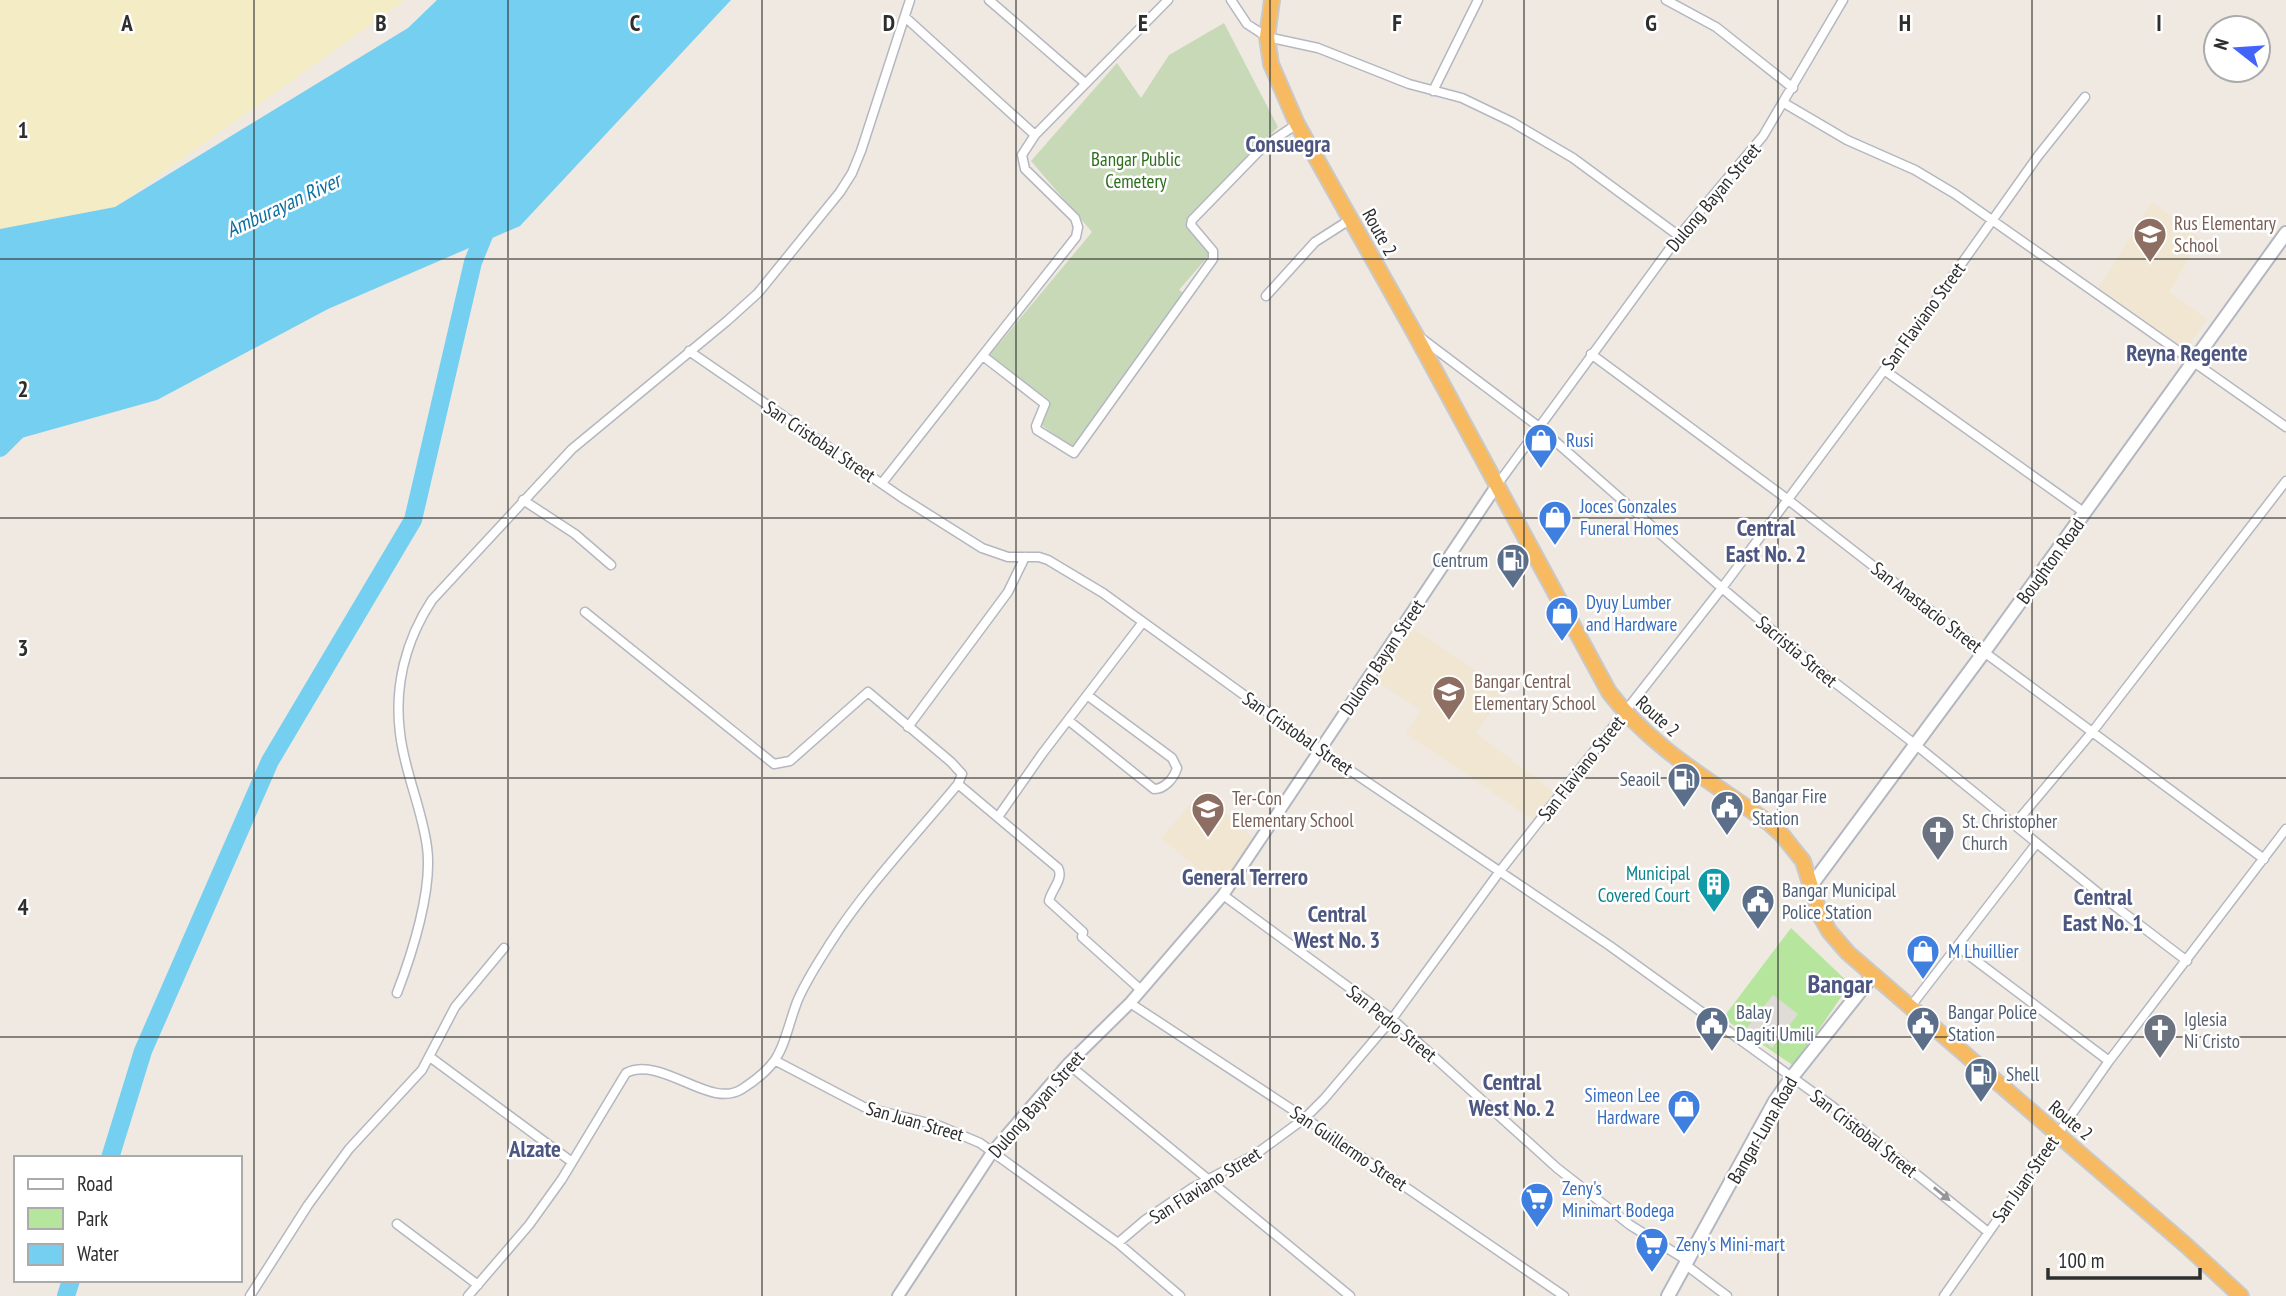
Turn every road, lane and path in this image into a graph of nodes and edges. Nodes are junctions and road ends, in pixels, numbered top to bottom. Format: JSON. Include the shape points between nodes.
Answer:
{"nodes":[{"id":1,"x":910,"y":0,"type":"edge"},
{"id":2,"x":989,"y":0,"type":"edge"},
{"id":3,"x":1168,"y":0,"type":"edge"},
{"id":4,"x":1231,"y":0,"type":"edge"},
{"id":5,"x":1272,"y":0,"type":"edge"},
{"id":6,"x":1478,"y":0,"type":"edge"},
{"id":7,"x":1666,"y":0,"type":"edge"},
{"id":8,"x":1843,"y":0,"type":"edge"},
{"id":9,"x":905,"y":18,"type":"junction"},
{"id":10,"x":1267,"y":37,"type":"junction"},
{"id":11,"x":1085,"y":83,"type":"junction"},
{"id":12,"x":1793,"y":88,"type":"junction"},
{"id":13,"x":1433,"y":91,"type":"junction"},
{"id":14,"x":2085,"y":97,"type":"dead end"},
{"id":15,"x":1784,"y":103,"type":"junction"},
{"id":16,"x":1297,"y":124,"type":"junction"},
{"id":17,"x":1035,"y":135,"type":"junction"},
{"id":18,"x":1351,"y":219,"type":"junction"},
{"id":19,"x":1992,"y":221,"type":"junction"},
{"id":20,"x":2286,"y":233,"type":"edge"},
{"id":21,"x":1679,"y":236,"type":"junction"},
{"id":22,"x":1266,"y":296,"type":"dead end"},
{"id":23,"x":1414,"y":332,"type":"junction"},
{"id":24,"x":689,"y":351,"type":"junction"},
{"id":25,"x":1591,"y":354,"type":"junction"},
{"id":26,"x":983,"y":356,"type":"junction"},
{"id":27,"x":2195,"y":362,"type":"junction"},
{"id":28,"x":1884,"y":370,"type":"junction"},
{"id":29,"x":1538,"y":427,"type":"junction"},
{"id":30,"x":2286,"y":427,"type":"edge"},
{"id":31,"x":2286,"y":481,"type":"edge"},
{"id":32,"x":882,"y":483,"type":"junction"},
{"id":33,"x":1497,"y":485,"type":"junction"},
{"id":34,"x":1787,"y":499,"type":"junction"},
{"id":35,"x":523,"y":500,"type":"junction"},
{"id":36,"x":2085,"y":513,"type":"junction"},
{"id":37,"x":1025,"y":557,"type":"junction"},
{"id":38,"x":611,"y":565,"type":"dead end"},
{"id":39,"x":1722,"y":588,"type":"junction"},
{"id":40,"x":585,"y":612,"type":"dead end"},
{"id":41,"x":1143,"y":622,"type":"junction"},
{"id":42,"x":1984,"y":652,"type":"junction"},
{"id":43,"x":1087,"y":695,"type":"junction"},
{"id":44,"x":1624,"y":712,"type":"junction"},
{"id":45,"x":1068,"y":720,"type":"junction"},
{"id":46,"x":908,"y":727,"type":"junction"},
{"id":47,"x":2093,"y":731,"type":"junction"},
{"id":48,"x":1916,"y":745,"type":"junction"},
{"id":49,"x":1320,"y":750,"type":"junction"},
{"id":50,"x":958,"y":785,"type":"junction"},
{"id":51,"x":998,"y":817,"type":"junction"},
{"id":52,"x":2014,"y":825,"type":"junction"},
{"id":53,"x":2286,"y":829,"type":"edge"},
{"id":54,"x":2036,"y":844,"type":"junction"},
{"id":55,"x":2264,"y":859,"type":"junction"},
{"id":56,"x":1500,"y":871,"type":"junction"},
{"id":57,"x":1810,"y":887,"type":"junction"},
{"id":58,"x":1223,"y":895,"type":"junction"},
{"id":59,"x":1958,"y":947,"type":"junction"},
{"id":60,"x":504,"y":948,"type":"dead end"},
{"id":61,"x":2187,"y":961,"type":"junction"},
{"id":62,"x":1873,"y":975,"type":"junction"},
{"id":63,"x":1141,"y":990,"type":"junction"},
{"id":64,"x":397,"y":993,"type":"dead end"},
{"id":65,"x":1130,"y":1003,"type":"junction"},
{"id":66,"x":1911,"y":1006,"type":"junction"},
{"id":67,"x":1392,"y":1019,"type":"junction"},
{"id":68,"x":430,"y":1057,"type":"junction"},
{"id":69,"x":776,"y":1061,"type":"junction"},
{"id":70,"x":2109,"y":1061,"type":"junction"},
{"id":71,"x":1068,"y":1064,"type":"junction"},
{"id":72,"x":1792,"y":1077,"type":"junction"},
{"id":73,"x":1305,"y":1118,"type":"junction"},
{"id":74,"x":2057,"y":1134,"type":"junction"},
{"id":75,"x":993,"y":1151,"type":"junction"},
{"id":76,"x":572,"y":1162,"type":"junction"},
{"id":77,"x":1207,"y":1180,"type":"junction"},
{"id":78,"x":397,"y":1224,"type":"dead end"},
{"id":79,"x":1989,"y":1231,"type":"junction"},
{"id":80,"x":1118,"y":1243,"type":"junction"},
{"id":81,"x":1687,"y":1263,"type":"junction"},
{"id":82,"x":478,"y":1285,"type":"junction"},
{"id":83,"x":250,"y":1296,"type":"edge"},
{"id":84,"x":468,"y":1296,"type":"edge"},
{"id":85,"x":898,"y":1296,"type":"edge"},
{"id":86,"x":1180,"y":1296,"type":"edge"},
{"id":87,"x":1350,"y":1296,"type":"edge"},
{"id":88,"x":1564,"y":1296,"type":"edge"},
{"id":89,"x":1668,"y":1296,"type":"edge"},
{"id":90,"x":1727,"y":1296,"type":"edge"},
{"id":91,"x":1944,"y":1296,"type":"edge"},
{"id":92,"x":2241,"y":1296,"type":"edge"}],
"edges":[{"from":1,"to":9,"type":"street"},
{"from":2,"to":11,"type":"street"},
{"from":3,"to":11,"type":"street"},
{"from":4,"to":10,"type":"street","via":[[1247,24]]},
{"from":5,"to":10,"type":"highway","name":"Route 2"},
{"from":6,"to":13,"type":"street"},
{"from":7,"to":12,"type":"street","via":[[1716,27]]},
{"from":8,"to":12,"type":"street","name":"Dulong Bayan Street"},
{"from":9,"to":17,"type":"street"},
{"from":9,"to":24,"type":"street","via":[[861,151],[840,192],[758,293]]},
{"from":10,"to":13,"type":"street","via":[[1318,48]]},
{"from":10,"to":16,"type":"highway","name":"Route 2","via":[[1271,64]]},
{"from":11,"to":17,"type":"street"},
{"from":12,"to":15,"type":"street","name":"Dulong Bayan Street"},
{"from":13,"to":21,"type":"street","via":[[1470,101],[1573,158]]},
{"from":14,"to":19,"type":"street","name":"San Flaviano Street"},
{"from":15,"to":19,"type":"street","via":[[1847,140],[1933,180]]},
{"from":15,"to":21,"type":"street","name":"Dulong Bayan Street","via":[[1763,136]]},
{"from":16,"to":18,"type":"highway","name":"Route 2"},
{"from":16,"to":26,"type":"street","via":[[1263,147],[1192,220],[1191,226],[1213,251],[1213,258],[1074,453],[1037,430],[1045,404]]},
{"from":17,"to":26,"type":"street","via":[[1022,155],[1023,166],[1075,218],[1077,232]]},
{"from":18,"to":22,"type":"street","via":[[1315,242]]},
{"from":18,"to":23,"type":"highway","name":"Route 2"},
{"from":19,"to":27,"type":"street"},
{"from":19,"to":28,"type":"street","name":"San Flaviano Street"},
{"from":20,"to":27,"type":"main road","name":"Boughton Road"},
{"from":21,"to":25,"type":"street","name":"Dulong Bayan Street"},
{"from":23,"to":29,"type":"street","name":"Sacristia Street"},
{"from":23,"to":33,"type":"highway","name":"Route 2"},
{"from":24,"to":32,"type":"street","name":"San Cristobal Street"},
{"from":24,"to":35,"type":"street","via":[[572,449]]},
{"from":25,"to":29,"type":"street","name":"Dulong Bayan Street"},
{"from":25,"to":34,"type":"street","name":"San Anastacio Street"},
{"from":26,"to":32,"type":"street"},
{"from":27,"to":30,"type":"street"},
{"from":27,"to":36,"type":"main road","name":"Boughton Road"},
{"from":28,"to":34,"type":"street","name":"San Flaviano Street"},
{"from":28,"to":36,"type":"street"},
{"from":29,"to":33,"type":"street","name":"Dulong Bayan Street"},
{"from":29,"to":39,"type":"street","name":"Sacristia Street"},
{"from":31,"to":47,"type":"street"},
{"from":32,"to":37,"type":"street","name":"San Cristobal Street","via":[[982,548]]},
{"from":33,"to":44,"type":"highway","name":"Route 2","via":[[1596,672]]},
{"from":33,"to":49,"type":"street","name":"Dulong Bayan Street"},
{"from":34,"to":39,"type":"street","name":"San Flaviano Street"},
{"from":34,"to":42,"type":"street","name":"San Anastacio Street"},
{"from":35,"to":38,"type":"street","via":[[575,534]]},
{"from":35,"to":64,"type":"street","via":[[432,600],[408,647],[400,679],[400,734],[428,849],[418,927]]},
{"from":36,"to":42,"type":"main road","name":"Boughton Road"},
{"from":37,"to":41,"type":"street","name":"San Cristobal Street","via":[[1040,557],[1060,566]]},
{"from":37,"to":46,"type":"street","via":[[1008,592]]},
{"from":39,"to":44,"type":"street","name":"San Flaviano Street"},
{"from":39,"to":48,"type":"street","name":"Sacristia Street"},
{"from":40,"to":46,"type":"street","via":[[774,764],[790,761],[867,692]]},
{"from":41,"to":43,"type":"street"},
{"from":41,"to":49,"type":"street","name":"San Cristobal Street"},
{"from":42,"to":47,"type":"street","name":"San Anastacio Street"},
{"from":42,"to":48,"type":"main road","name":"Boughton Road"},
{"from":43,"to":45,"type":"street"},
{"from":43,"to":45,"type":"street","via":[[1172,758],[1175,775],[1162,788],[1154,789]]},
{"from":44,"to":56,"type":"street","name":"San Flaviano Street"},
{"from":44,"to":57,"type":"highway","name":"Route 2","via":[[1663,748],[1783,836],[1803,861]]},
{"from":45,"to":51,"type":"street"},
{"from":46,"to":50,"type":"street","via":[[960,771]]},
{"from":47,"to":52,"type":"street"},
{"from":47,"to":55,"type":"street","name":"San Anastacio Street"},
{"from":48,"to":52,"type":"street","name":"Sacristia Street"},
{"from":48,"to":57,"type":"main road","name":"Boughton Road"},
{"from":49,"to":56,"type":"street","name":"San Cristobal Street"},
{"from":49,"to":58,"type":"street","name":"Dulong Bayan Street"},
{"from":50,"to":51,"type":"street"},
{"from":50,"to":69,"type":"street","via":[[832,940],[798,1001]]},
{"from":51,"to":63,"type":"street","via":[[1058,868],[1059,879],[1049,901]]},
{"from":52,"to":54,"type":"street","name":"Sacristia Street"},
{"from":53,"to":55,"type":"street","name":"San Juan Street"},
{"from":54,"to":59,"type":"street"},
{"from":54,"to":61,"type":"street","name":"Sacristia Street"},
{"from":55,"to":61,"type":"street","name":"San Juan Street"},
{"from":56,"to":67,"type":"street","name":"San Flaviano Street"},
{"from":56,"to":72,"type":"street","name":"San Cristobal Street"},
{"from":57,"to":62,"type":"highway","name":"Route 2","via":[[1829,931]]},
{"from":58,"to":63,"type":"street","name":"Dulong Bayan Street"},
{"from":58,"to":67,"type":"street","name":"San Pedro Street"},
{"from":59,"to":66,"type":"street"},
{"from":59,"to":70,"type":"street"},
{"from":60,"to":68,"type":"street","via":[[455,1007]]},
{"from":61,"to":70,"type":"street","name":"San Juan Street"},
{"from":62,"to":66,"type":"highway","name":"Route 2"},
{"from":62,"to":72,"type":"main road","name":"Bangar-Luna Road"},
{"from":63,"to":65,"type":"street","name":"Dulong Bayan Street"},
{"from":65,"to":71,"type":"street","name":"Dulong Bayan Street"},
{"from":65,"to":73,"type":"street","name":"San Guillermo Street"},
{"from":66,"to":74,"type":"highway","name":"Route 2"},
{"from":67,"to":73,"type":"street","name":"San Flaviano Street"},
{"from":67,"to":81,"type":"street","name":"San Pedro Street","via":[[1557,1168]]},
{"from":68,"to":76,"type":"street"},
{"from":68,"to":83,"type":"street","via":[[411,1084],[349,1149]]},
{"from":69,"to":75,"type":"street","name":"San Juan Street","via":[[864,1107],[951,1129]]},
{"from":69,"to":76,"type":"street","via":[[742,1090],[726,1093],[646,1068],[626,1073]]},
{"from":70,"to":74,"type":"street","name":"San Juan Street"},
{"from":71,"to":75,"type":"street","name":"Dulong Bayan Street"},
{"from":71,"to":77,"type":"street"},
{"from":72,"to":79,"type":"street","name":"San Cristobal Street","one_way":true},
{"from":72,"to":81,"type":"main road","name":"Bangar-Luna Road"},
{"from":73,"to":77,"type":"street","name":"San Flaviano Street","via":[[1256,1154]]},
{"from":73,"to":88,"type":"street","name":"San Guillermo Street"},
{"from":74,"to":79,"type":"street","name":"San Juan Street"},
{"from":74,"to":92,"type":"highway","name":"Route 2"},
{"from":75,"to":80,"type":"street","name":"San Juan Street"},
{"from":75,"to":85,"type":"street","name":"Dulong Bayan Street"},
{"from":76,"to":82,"type":"street","via":[[529,1226]]},
{"from":77,"to":80,"type":"street","name":"San Flaviano Street"},
{"from":77,"to":87,"type":"street"},
{"from":78,"to":82,"type":"street"},
{"from":79,"to":91,"type":"street","name":"San Juan Street"},
{"from":80,"to":86,"type":"street","name":"San Juan Street"},
{"from":81,"to":89,"type":"main road","name":"Bangar-Luna Road"},
{"from":81,"to":90,"type":"street","name":"San Pedro Street"},
{"from":82,"to":84,"type":"street"}]}
